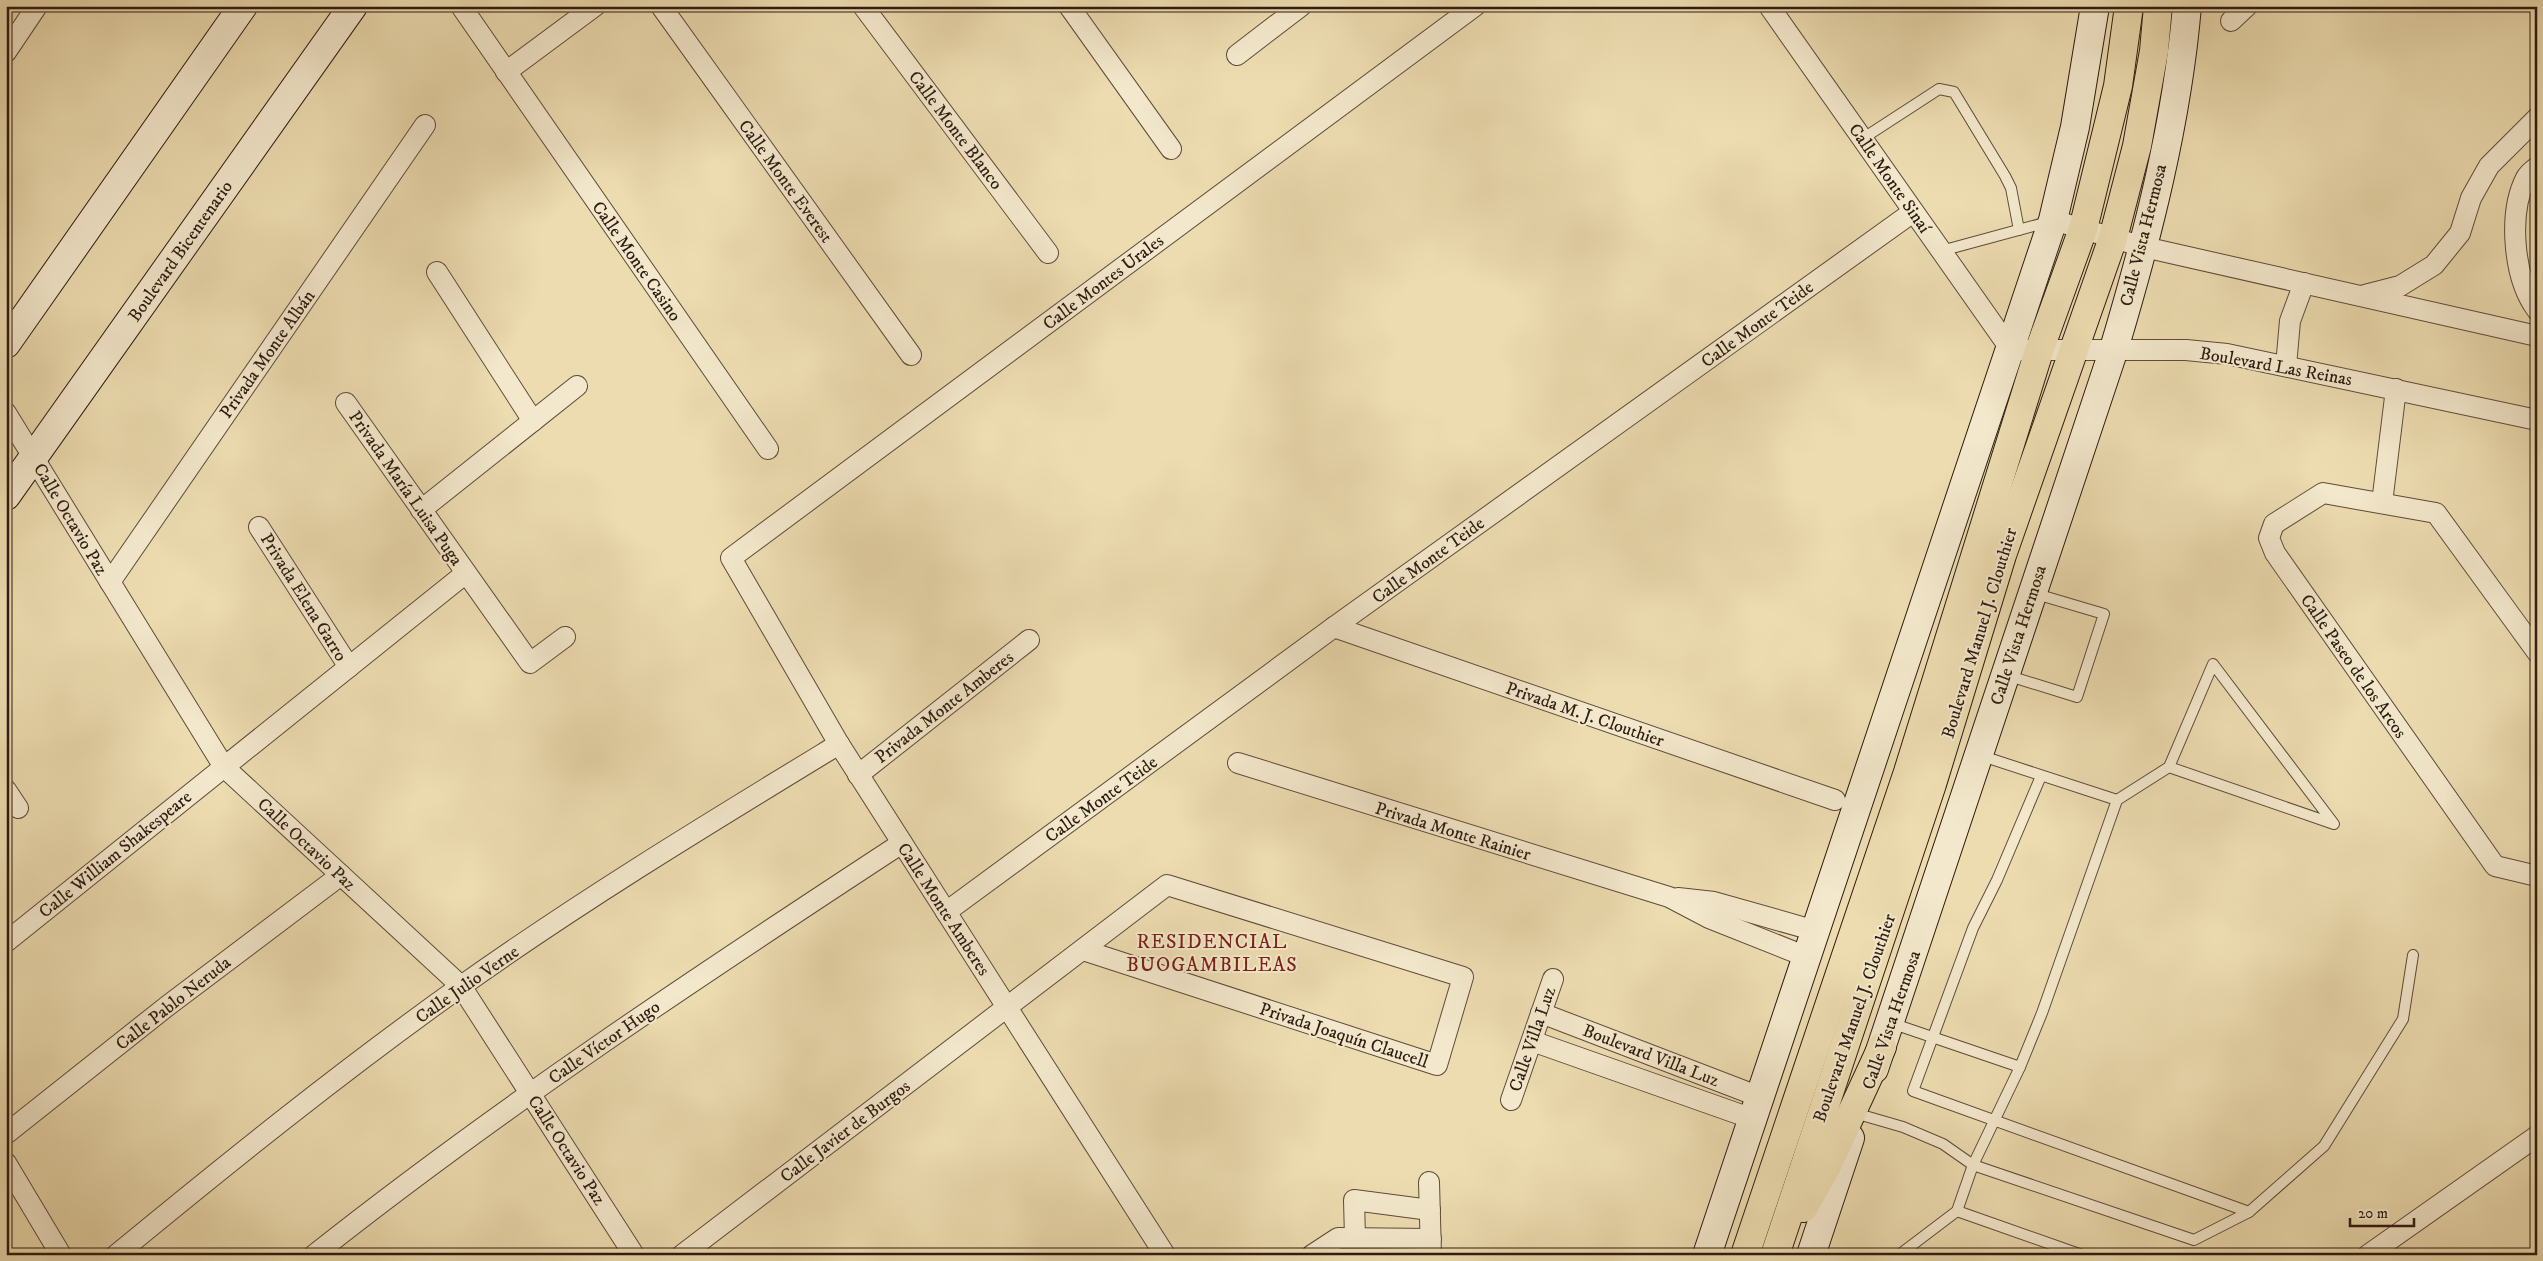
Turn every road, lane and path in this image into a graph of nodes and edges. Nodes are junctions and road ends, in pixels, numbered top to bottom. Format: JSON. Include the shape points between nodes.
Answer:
{"nodes":[{"id":1,"x":37,"y":6,"type":"edge"},
{"id":2,"x":243,"y":6,"type":"edge"},
{"id":3,"x":354,"y":6,"type":"edge"},
{"id":4,"x":461,"y":6,"type":"edge"},
{"id":5,"x":595,"y":6,"type":"edge"},
{"id":6,"x":661,"y":6,"type":"edge"},
{"id":7,"x":864,"y":6,"type":"edge"},
{"id":8,"x":1069,"y":6,"type":"edge"},
{"id":9,"x":1301,"y":6,"type":"edge"},
{"id":10,"x":1475,"y":6,"type":"edge"},
{"id":11,"x":1769,"y":6,"type":"edge"},
{"id":12,"x":2095,"y":6,"type":"edge"},
{"id":13,"x":2129,"y":6,"type":"edge"},
{"id":14,"x":2158,"y":6,"type":"edge"},
{"id":15,"x":2187,"y":6,"type":"edge"},
{"id":16,"x":2248,"y":6,"type":"edge"},
{"id":17,"x":2231,"y":20,"type":"dead end"},
{"id":18,"x":6,"y":52,"type":"edge"},
{"id":19,"x":1237,"y":55,"type":"dead end"},
{"id":20,"x":506,"y":72,"type":"junction"},
{"id":21,"x":2537,"y":118,"type":"edge"},
{"id":22,"x":425,"y":125,"type":"dead end"},
{"id":23,"x":1862,"y":139,"type":"junction"},
{"id":24,"x":1171,"y":149,"type":"dead end"},
{"id":25,"x":2537,"y":167,"type":"edge"},
{"id":26,"x":1913,"y":212,"type":"junction"},
{"id":27,"x":2053,"y":220,"type":"junction"},
{"id":28,"x":2083,"y":229,"type":"junction"},
{"id":29,"x":2019,"y":230,"type":"junction"},
{"id":30,"x":2113,"y":238,"type":"junction"},
{"id":31,"x":2144,"y":247,"type":"junction"},
{"id":32,"x":1940,"y":251,"type":"junction"},
{"id":33,"x":1048,"y":253,"type":"dead end"},
{"id":34,"x":437,"y":272,"type":"dead end"},
{"id":35,"x":2304,"y":283,"type":"junction"},
{"id":36,"x":2360,"y":296,"type":"junction"},
{"id":37,"x":2537,"y":310,"type":"edge"},
{"id":38,"x":2537,"y":336,"type":"edge"},
{"id":39,"x":6,"y":344,"type":"edge"},
{"id":40,"x":2011,"y":350,"type":"junction"},
{"id":41,"x":2039,"y":351,"type":"junction"},
{"id":42,"x":2075,"y":351,"type":"junction"},
{"id":43,"x":2112,"y":352,"type":"junction"},
{"id":44,"x":911,"y":355,"type":"dead end"},
{"id":45,"x":2286,"y":366,"type":"junction"},
{"id":46,"x":577,"y":386,"type":"dead end"},
{"id":47,"x":2396,"y":389,"type":"junction"},
{"id":48,"x":346,"y":404,"type":"dead end"},
{"id":49,"x":6,"y":413,"type":"edge"},
{"id":50,"x":2537,"y":420,"type":"edge"},
{"id":51,"x":533,"y":421,"type":"junction"},
{"id":52,"x":768,"y":449,"type":"dead end"},
{"id":53,"x":33,"y":457,"type":"junction"},
{"id":54,"x":6,"y":496,"type":"edge"},
{"id":55,"x":2382,"y":504,"type":"junction"},
{"id":56,"x":421,"y":510,"type":"junction"},
{"id":57,"x":259,"y":527,"type":"dead end"},
{"id":58,"x":731,"y":558,"type":"joint"},
{"id":59,"x":466,"y":573,"type":"junction"},
{"id":60,"x":110,"y":582,"type":"junction"},
{"id":61,"x":2032,"y":593,"type":"junction"},
{"id":62,"x":1334,"y":627,"type":"junction"},
{"id":63,"x":566,"y":638,"type":"dead end"},
{"id":64,"x":1029,"y":640,"type":"dead end"},
{"id":65,"x":2537,"y":652,"type":"edge"},
{"id":66,"x":349,"y":667,"type":"junction"},
{"id":67,"x":2005,"y":675,"type":"junction"},
{"id":68,"x":839,"y":744,"type":"junction"},
{"id":69,"x":1979,"y":755,"type":"junction"},
{"id":70,"x":1238,"y":763,"type":"dead end"},
{"id":71,"x":2169,"y":766,"type":"junction"},
{"id":72,"x":224,"y":767,"type":"junction"},
{"id":73,"x":858,"y":774,"type":"junction"},
{"id":74,"x":2041,"y":776,"type":"junction"},
{"id":75,"x":6,"y":790,"type":"edge"},
{"id":76,"x":1835,"y":800,"type":"dead end"},
{"id":77,"x":2117,"y":800,"type":"junction"},
{"id":78,"x":18,"y":808,"type":"dead end"},
{"id":79,"x":902,"y":844,"type":"junction"},
{"id":80,"x":341,"y":875,"type":"junction"},
{"id":81,"x":2537,"y":876,"type":"edge"},
{"id":82,"x":1669,"y":897,"type":"junction"},
{"id":83,"x":946,"y":912,"type":"junction"},
{"id":84,"x":1816,"y":931,"type":"junction"},
{"id":85,"x":6,"y":942,"type":"edge"},
{"id":86,"x":1083,"y":950,"type":"junction"},
{"id":87,"x":2413,"y":955,"type":"dead end"},
{"id":88,"x":1807,"y":957,"type":"junction"},
{"id":89,"x":1553,"y":979,"type":"dead end"},
{"id":90,"x":461,"y":986,"type":"junction"},
{"id":91,"x":1007,"y":1008,"type":"junction"},
{"id":92,"x":1541,"y":1014,"type":"junction"},
{"id":93,"x":1886,"y":1035,"type":"junction"},
{"id":94,"x":1933,"y":1037,"type":"junction"},
{"id":95,"x":1532,"y":1041,"type":"junction"},
{"id":96,"x":2020,"y":1067,"type":"junction"},
{"id":97,"x":530,"y":1093,"type":"junction"},
{"id":98,"x":1511,"y":1100,"type":"dead end"},
{"id":99,"x":1757,"y":1108,"type":"junction"},
{"id":100,"x":1858,"y":1114,"type":"junction"},
{"id":101,"x":1994,"y":1119,"type":"junction"},
{"id":102,"x":6,"y":1134,"type":"edge"},
{"id":103,"x":2537,"y":1136,"type":"edge"},
{"id":104,"x":6,"y":1163,"type":"edge"},
{"id":105,"x":1973,"y":1166,"type":"junction"},
{"id":106,"x":1429,"y":1182,"type":"dead end"},
{"id":107,"x":1430,"y":1210,"type":"junction"},
{"id":108,"x":1957,"y":1211,"type":"junction"},
{"id":109,"x":2249,"y":1212,"type":"junction"},
{"id":110,"x":1355,"y":1238,"type":"junction"},
{"id":111,"x":1431,"y":1247,"type":"edge"},
{"id":112,"x":1775,"y":1254,"type":"edge"},
{"id":113,"x":61,"y":1255,"type":"edge"},
{"id":114,"x":116,"y":1255,"type":"edge"},
{"id":115,"x":314,"y":1255,"type":"edge"},
{"id":116,"x":634,"y":1255,"type":"edge"},
{"id":117,"x":682,"y":1255,"type":"edge"},
{"id":118,"x":1165,"y":1255,"type":"edge"},
{"id":119,"x":1312,"y":1255,"type":"edge"},
{"id":120,"x":1707,"y":1255,"type":"edge"},
{"id":121,"x":1745,"y":1255,"type":"edge"},
{"id":122,"x":1811,"y":1255,"type":"edge"},
{"id":123,"x":1899,"y":1255,"type":"edge"},
{"id":124,"x":2082,"y":1255,"type":"edge"},
{"id":125,"x":2368,"y":1255,"type":"edge"}],
"edges":[{"from":1,"to":18,"type":"street"},
{"from":2,"to":39,"type":"street"},
{"from":3,"to":53,"type":"street","name":"Boulevard Bicentenario"},
{"from":4,"to":20,"type":"street","name":"Calle Monte Casino"},
{"from":5,"to":20,"type":"street"},
{"from":6,"to":44,"type":"street","name":"Calle Monte Everest"},
{"from":7,"to":33,"type":"street","name":"Calle Monte Blanco"},
{"from":8,"to":24,"type":"street"},
{"from":9,"to":19,"type":"street"},
{"from":10,"to":58,"type":"street","name":"Calle Montes Urales"},
{"from":11,"to":23,"type":"street","name":"Calle Monte Sinaí"},
{"from":12,"to":27,"type":"street","via":[[2075,127]]},
{"from":13,"to":28,"type":"main road","name":"Boulevard Manuel J. Clouthier","via":[[2118,86]]},
{"from":14,"to":30,"type":"main road","name":"Boulevard Manuel J. Clouthier","via":[[2154,51],[2137,146]]},
{"from":15,"to":31,"type":"street","name":"Calle Vista Hermosa","via":[[2183,56]]},
{"from":16,"to":17,"type":"street"},
{"from":20,"to":52,"type":"street","name":"Calle Monte Casino"},
{"from":21,"to":36,"type":"street","via":[[2489,166],[2471,198],[2460,233],[2434,264],[2400,286]]},
{"from":22,"to":60,"type":"street","name":"Privada Monte Albán"},
{"from":23,"to":26,"type":"street","name":"Calle Monte Sinaí"},
{"from":23,"to":29,"type":"lane","via":[[1939,90],[1954,92],[2011,188]]},
{"from":25,"to":37,"type":"street","via":[[2526,177],[2514,221],[2517,266]]},
{"from":26,"to":32,"type":"street","name":"Calle Monte Sinaí"},
{"from":26,"to":62,"type":"street","name":"Calle Monte Teide"},
{"from":27,"to":28,"type":"street"},
{"from":27,"to":29,"type":"lane"},
{"from":27,"to":40,"type":"street"},
{"from":28,"to":30,"type":"street"},
{"from":28,"to":41,"type":"main road","name":"Boulevard Manuel J. Clouthier"},
{"from":29,"to":32,"type":"lane"},
{"from":30,"to":31,"type":"street"},
{"from":30,"to":42,"type":"main road","name":"Boulevard Manuel J. Clouthier"},
{"from":31,"to":35,"type":"street"},
{"from":31,"to":43,"type":"street","name":"Calle Vista Hermosa"},
{"from":32,"to":40,"type":"street","name":"Calle Monte Sinaí"},
{"from":34,"to":51,"type":"street"},
{"from":35,"to":36,"type":"street"},
{"from":35,"to":45,"type":"street","via":[[2290,321]]},
{"from":36,"to":38,"type":"street"},
{"from":40,"to":41,"type":"street","name":"Boulevard Las Reinas"},
{"from":40,"to":84,"type":"street"},
{"from":41,"to":42,"type":"street","name":"Boulevard Las Reinas"},
{"from":41,"to":121,"type":"main road","name":"Boulevard Manuel J. Clouthier","via":[[1908,772]]},
{"from":42,"to":43,"type":"street","name":"Boulevard Las Reinas"},
{"from":42,"to":112,"type":"main road","name":"Boulevard Manuel J. Clouthier","via":[[2002,554],[1932,784]]},
{"from":43,"to":45,"type":"street","name":"Boulevard Las Reinas","via":[[2186,350]]},
{"from":43,"to":61,"type":"street","name":"Calle Vista Hermosa"},
{"from":45,"to":47,"type":"street","name":"Boulevard Las Reinas"},
{"from":46,"to":51,"type":"street"},
{"from":47,"to":50,"type":"street","name":"Boulevard Las Reinas"},
{"from":47,"to":55,"type":"street"},
{"from":48,"to":56,"type":"street","name":"Privada María Luisa Puga"},
{"from":49,"to":53,"type":"street","name":"Calle Octavio Paz"},
{"from":51,"to":56,"type":"street"},
{"from":53,"to":54,"type":"street","name":"Boulevard Bicentenario"},
{"from":53,"to":60,"type":"street","name":"Calle Octavio Paz"},
{"from":55,"to":65,"type":"street","name":"Calle Paseo de los Arcos","via":[[2436,513]]},
{"from":55,"to":81,"type":"street","name":"Calle Paseo de los Arcos","via":[[2323,493],[2274,524],[2269,538],[2275,553],[2495,866]]},
{"from":56,"to":59,"type":"street","name":"Privada María Luisa Puga"},
{"from":57,"to":66,"type":"street","name":"Privada Elena Garro"},
{"from":58,"to":68,"type":"street","name":"Calle Monte Amberes"},
{"from":59,"to":63,"type":"street","via":[[530,663]]},
{"from":59,"to":66,"type":"street"},
{"from":60,"to":72,"type":"street","name":"Calle Octavio Paz"},
{"from":61,"to":67,"type":"street","name":"Calle Vista Hermosa"},
{"from":61,"to":67,"type":"lane","via":[[2104,614],[2077,697]]},
{"from":62,"to":76,"type":"street","name":"Privada M. J. Clouthier"},
{"from":62,"to":83,"type":"street","name":"Calle Monte Teide"},
{"from":64,"to":73,"type":"street","name":"Privada Monte Amberes"},
{"from":66,"to":72,"type":"street"},
{"from":67,"to":69,"type":"street","name":"Calle Vista Hermosa"},
{"from":68,"to":73,"type":"street","name":"Calle Monte Amberes"},
{"from":68,"to":90,"type":"street","name":"Calle Julio Verne","via":[[647,861]]},
{"from":69,"to":74,"type":"lane"},
{"from":69,"to":93,"type":"street","name":"Calle Vista Hermosa"},
{"from":70,"to":82,"type":"street","name":"Privada Monte Rainier"},
{"from":71,"to":71,"type":"lane","via":[[2325,821],[2334,824],[2213,664]]},
{"from":71,"to":77,"type":"lane"},
{"from":72,"to":80,"type":"street","name":"Calle Octavio Paz"},
{"from":72,"to":85,"type":"street","name":"Calle William Shakespeare"},
{"from":73,"to":79,"type":"street","name":"Calle Monte Amberes"},
{"from":74,"to":77,"type":"lane"},
{"from":74,"to":94,"type":"lane","via":[[1973,928]]},
{"from":75,"to":78,"type":"street"},
{"from":77,"to":96,"type":"lane"},
{"from":79,"to":83,"type":"street","name":"Calle Monte Amberes"},
{"from":79,"to":97,"type":"street","name":"Calle Víctor Hugo","via":[[714,966]]},
{"from":80,"to":90,"type":"street","name":"Calle Octavio Paz"},
{"from":80,"to":102,"type":"street","name":"Calle Pablo Neruda","via":[[166,1007]]},
{"from":82,"to":84,"type":"street","name":"Privada Monte Rainier","via":[[1714,902]]},
{"from":82,"to":88,"type":"street","name":"Privada Monte Rainier","via":[[1709,918]]},
{"from":83,"to":91,"type":"street","name":"Calle Monte Amberes"},
{"from":84,"to":88,"type":"street"},
{"from":86,"to":86,"type":"street","name":"Privada Joaquín Claucell","via":[[1167,885],[1463,977],[1436,1065]]},
{"from":86,"to":91,"type":"street","name":"Privada Joaquín Claucell"},
{"from":87,"to":109,"type":"lane","via":[[2403,1019],[2324,1146]]},
{"from":88,"to":99,"type":"street"},
{"from":89,"to":92,"type":"street","name":"Calle Villa Luz"},
{"from":90,"to":97,"type":"street","name":"Calle Octavio Paz"},
{"from":90,"to":114,"type":"street","name":"Calle Julio Verne","via":[[267,1131]]},
{"from":91,"to":117,"type":"street","name":"Calle Javier de Burgos"},
{"from":91,"to":118,"type":"street","name":"Calle Monte Amberes"},
{"from":92,"to":95,"type":"street","name":"Calle Villa Luz"},
{"from":92,"to":99,"type":"street","name":"Boulevard Villa Luz"},
{"from":93,"to":94,"type":"lane"},
{"from":93,"to":100,"type":"street","name":"Calle Vista Hermosa"},
{"from":93,"to":112,"type":"main road","via":[[1827,1166]]},
{"from":94,"to":96,"type":"lane"},
{"from":94,"to":101,"type":"lane","via":[[1913,1091]]},
{"from":95,"to":98,"type":"street","name":"Calle Villa Luz"},
{"from":95,"to":99,"type":"street","name":"Boulevard Villa Luz"},
{"from":96,"to":101,"type":"lane"},
{"from":97,"to":115,"type":"street","name":"Calle Víctor Hugo"},
{"from":97,"to":116,"type":"street","name":"Calle Octavio Paz"},
{"from":99,"to":120,"type":"street"},
{"from":100,"to":105,"type":"lane","via":[[1903,1127],[1943,1144]]},
{"from":100,"to":122,"type":"street","name":"Calle Vista Hermosa"},
{"from":101,"to":105,"type":"lane"},
{"from":101,"to":109,"type":"lane"},
{"from":103,"to":125,"type":"street"},
{"from":104,"to":113,"type":"street"},
{"from":105,"to":108,"type":"lane"},
{"from":105,"to":109,"type":"lane","via":[[2194,1240]]},
{"from":106,"to":107,"type":"street"},
{"from":107,"to":110,"type":"street","via":[[1354,1200]]},
{"from":107,"to":111,"type":"street"},
{"from":108,"to":123,"type":"lane"},
{"from":108,"to":124,"type":"lane"},
{"from":110,"to":111,"type":"street"},
{"from":110,"to":119,"type":"street","via":[[1338,1238]]}]}
